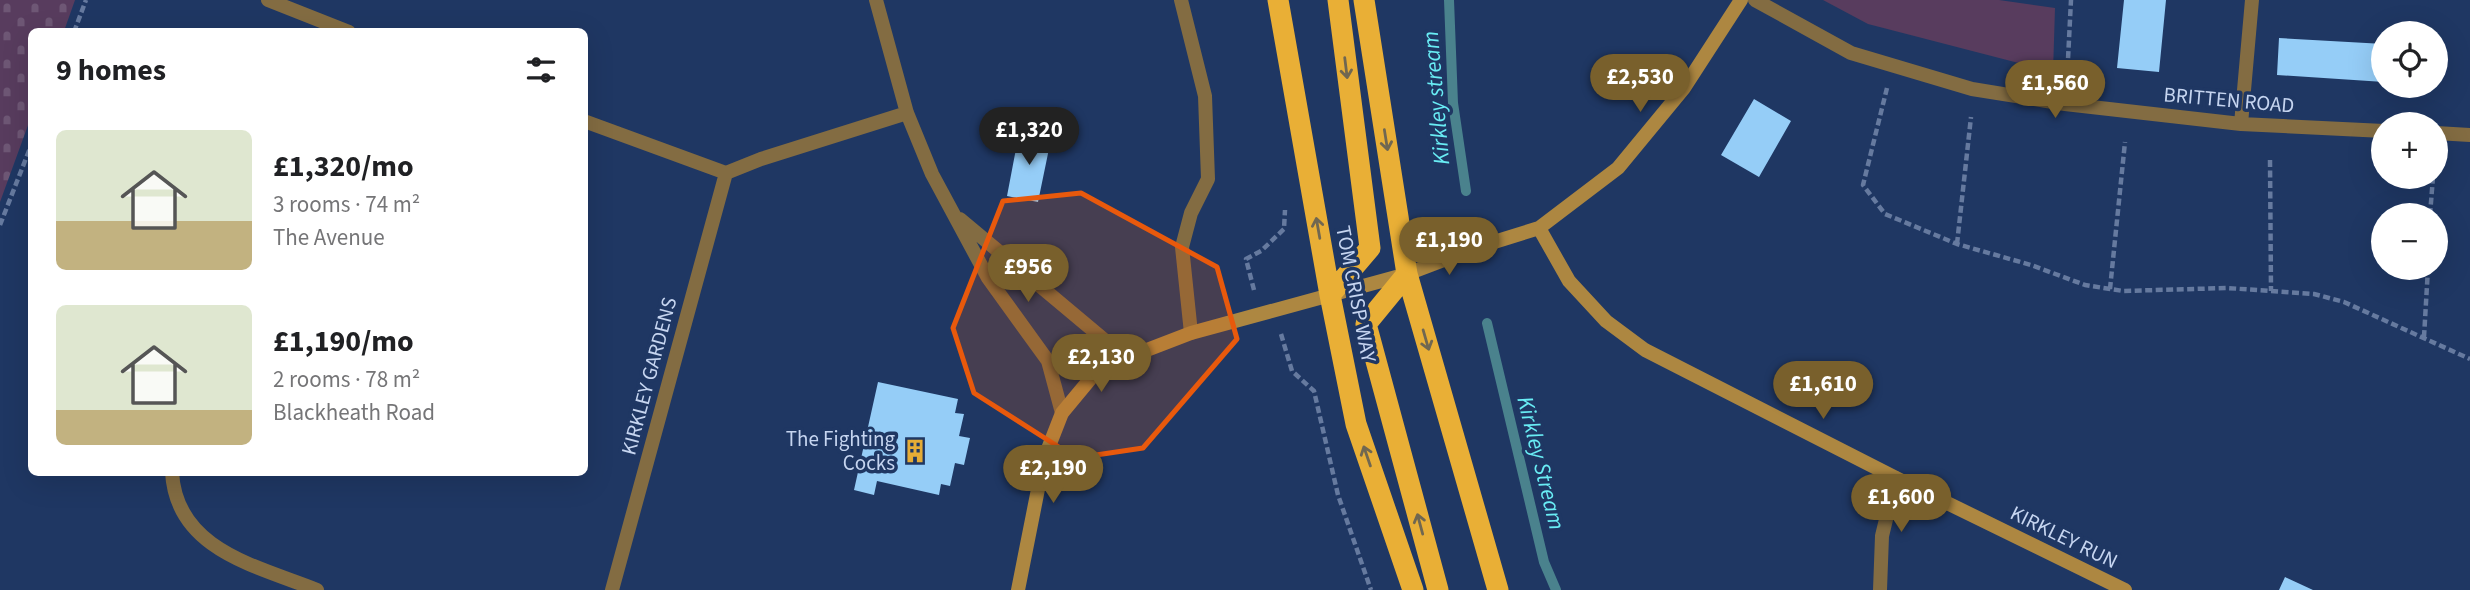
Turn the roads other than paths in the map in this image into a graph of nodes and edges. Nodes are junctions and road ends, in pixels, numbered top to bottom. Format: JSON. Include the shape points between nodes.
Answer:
{"nodes":[{"id":1,"x":268,"y":0,"type":"edge"},
{"id":2,"x":876,"y":0,"type":"edge"},
{"id":3,"x":1181,"y":0,"type":"edge"},
{"id":4,"x":1278,"y":0,"type":"edge"},
{"id":5,"x":1338,"y":0,"type":"edge"},
{"id":6,"x":1364,"y":0,"type":"edge"},
{"id":7,"x":1741,"y":0,"type":"edge"},
{"id":8,"x":1755,"y":0,"type":"edge"},
{"id":9,"x":2252,"y":0,"type":"edge"},
{"id":10,"x":312,"y":25,"type":"edge"},
{"id":11,"x":907,"y":113,"type":"junction"},
{"id":12,"x":588,"y":122,"type":"edge"},
{"id":13,"x":2241,"y":124,"type":"junction"},
{"id":14,"x":2371,"y":130,"type":"edge"},
{"id":15,"x":2448,"y":134,"type":"edge"},
{"id":16,"x":2470,"y":135,"type":"edge"},
{"id":17,"x":726,"y":173,"type":"junction"},
{"id":18,"x":951,"y":212,"type":"junction"},
{"id":19,"x":1539,"y":228,"type":"junction"},
{"id":20,"x":1407,"y":274,"type":"junction"},
{"id":21,"x":1330,"y":295,"type":"junction"},
{"id":22,"x":1191,"y":333,"type":"junction"},
{"id":23,"x":1126,"y":359,"type":"junction"},
{"id":24,"x":1062,"y":413,"type":"junction"},
{"id":25,"x":172,"y":476,"type":"edge"},
{"id":26,"x":1896,"y":478,"type":"junction"},
{"id":27,"x":317,"y":590,"type":"edge"},
{"id":28,"x":612,"y":590,"type":"edge"},
{"id":29,"x":1018,"y":590,"type":"edge"},
{"id":30,"x":1413,"y":590,"type":"edge"},
{"id":31,"x":1438,"y":590,"type":"edge"},
{"id":32,"x":1498,"y":590,"type":"edge"},
{"id":33,"x":1881,"y":590,"type":"edge"},
{"id":34,"x":2124,"y":590,"type":"edge"}],
"edges":[{"from":1,"to":10,"type":"street"},
{"from":2,"to":11,"type":"street"},
{"from":3,"to":22,"type":"street","via":[[1205,96],[1208,179],[1191,213],[1182,247]]},
{"from":21,"to":4,"type":"highway","name":"TOM CRISP WAY","one_way":true},
{"from":5,"to":21,"type":"highway","one_way":true,"via":[[1370,248]]},
{"from":6,"to":20,"type":"highway","one_way":true},
{"from":7,"to":19,"type":"street","via":[[1684,88],[1618,168]]},
{"from":8,"to":13,"type":"street","name":"BRITTEN ROAD","via":[[1851,53],[1972,89]]},
{"from":9,"to":13,"type":"street"},
{"from":11,"to":17,"type":"street"},
{"from":11,"to":18,"type":"street"},
{"from":12,"to":17,"type":"street"},
{"from":13,"to":14,"type":"street","name":"BRITTEN ROAD"},
{"from":15,"to":16,"type":"street"},
{"from":17,"to":28,"type":"street","name":"KIRKLEY GARDENS"},
{"from":18,"to":23,"type":"street"},
{"from":18,"to":24,"type":"street","via":[[988,278],[1048,361]]},
{"from":19,"to":20,"type":"street"},
{"from":19,"to":26,"type":"street","name":"KIRKLEY RUN","via":[[1569,281],[1606,321],[1645,350]]},
{"from":20,"to":21,"type":"street"},
{"from":31,"to":20,"type":"highway","one_way":true,"via":[[1366,324]]},
{"from":20,"to":32,"type":"highway","one_way":true},
{"from":21,"to":22,"type":"street"},
{"from":30,"to":21,"type":"highway","name":"TOM CRISP WAY","one_way":true,"via":[[1356,424]]},
{"from":22,"to":23,"type":"street"},
{"from":23,"to":24,"type":"street","via":[[1091,378]]},
{"from":24,"to":29,"type":"street","via":[[1044,459]]},
{"from":25,"to":27,"type":"street","via":[[173,492],[192,528],[221,551]]},
{"from":26,"to":33,"type":"street","via":[[1882,536]]},
{"from":26,"to":34,"type":"street","name":"KIRKLEY RUN"}]}
